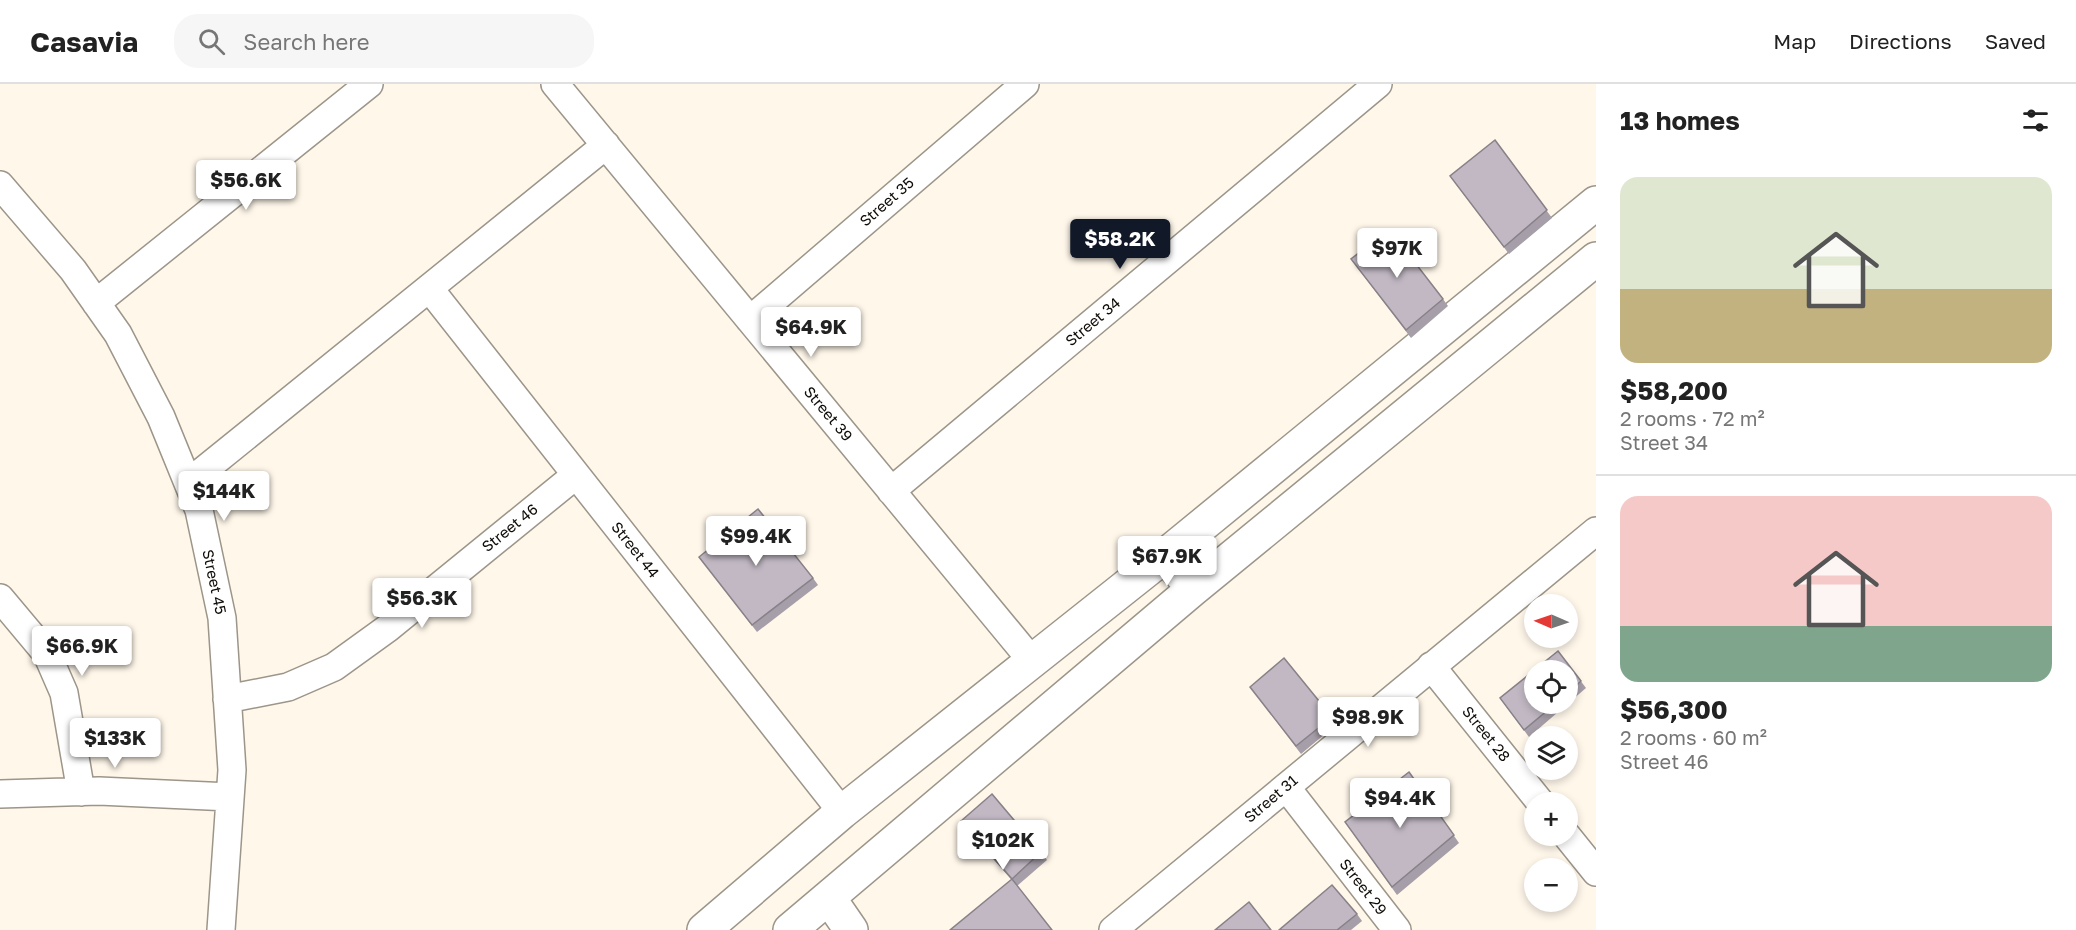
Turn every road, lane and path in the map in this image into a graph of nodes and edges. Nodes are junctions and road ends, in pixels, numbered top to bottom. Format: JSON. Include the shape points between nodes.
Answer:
{"nodes":[{"id":1,"x":369,"y":84,"type":"edge"},
{"id":2,"x":555,"y":84,"type":"edge"},
{"id":3,"x":1025,"y":84,"type":"edge"},
{"id":4,"x":1378,"y":84,"type":"edge"},
{"id":5,"x":606,"y":145,"type":"junction"},
{"id":6,"x":0,"y":185,"type":"edge"},
{"id":7,"x":1596,"y":203,"type":"edge"},
{"id":8,"x":1596,"y":259,"type":"edge"},
{"id":9,"x":429,"y":288,"type":"junction"},
{"id":10,"x":96,"y":303,"type":"junction"},
{"id":11,"x":750,"y":320,"type":"junction"},
{"id":12,"x":576,"y":475,"type":"junction"},
{"id":13,"x":188,"y":483,"type":"junction"},
{"id":14,"x":891,"y":491,"type":"junction"},
{"id":15,"x":1594,"y":536,"type":"edge"},
{"id":16,"x":1162,"y":558,"type":"junction"},
{"id":17,"x":1192,"y":590,"type":"junction"},
{"id":18,"x":0,"y":598,"type":"edge"},
{"id":19,"x":1032,"y":661,"type":"junction"},
{"id":20,"x":1431,"y":666,"type":"junction"},
{"id":21,"x":227,"y":699,"type":"junction"},
{"id":22,"x":1286,"y":787,"type":"junction"},
{"id":23,"x":81,"y":792,"type":"junction"},
{"id":24,"x":1532,"y":792,"type":"edge"},
{"id":25,"x":0,"y":794,"type":"edge"},
{"id":26,"x":230,"y":797,"type":"junction"},
{"id":27,"x":842,"y":812,"type":"junction"},
{"id":28,"x":1575,"y":846,"type":"edge"},
{"id":29,"x":1596,"y":872,"type":"edge"},
{"id":30,"x":829,"y":898,"type":"junction"},
{"id":31,"x":1119,"y":928,"type":"edge"},
{"id":32,"x":221,"y":930,"type":"edge"},
{"id":33,"x":704,"y":930,"type":"edge"},
{"id":34,"x":790,"y":930,"type":"edge"},
{"id":35,"x":851,"y":930,"type":"edge"},
{"id":36,"x":1397,"y":930,"type":"edge"}],
"edges":[{"from":1,"to":10,"type":"street"},
{"from":2,"to":5,"type":"street","name":"Street 39"},
{"from":3,"to":11,"type":"street","name":"Street 35"},
{"from":4,"to":14,"type":"street","name":"Street 34"},
{"from":5,"to":9,"type":"street"},
{"from":5,"to":11,"type":"street","name":"Street 39"},
{"from":6,"to":10,"type":"street","name":"Street 45"},
{"from":7,"to":16,"type":"street"},
{"from":8,"to":17,"type":"street"},
{"from":9,"to":12,"type":"street","name":"Street 44"},
{"from":9,"to":13,"type":"street"},
{"from":10,"to":13,"type":"street","name":"Street 45","via":[[118,334]]},
{"from":11,"to":14,"type":"street","name":"Street 39"},
{"from":12,"to":21,"type":"street","name":"Street 46","via":[[388,628],[334,667],[288,687]]},
{"from":12,"to":27,"type":"street","name":"Street 44"},
{"from":13,"to":21,"type":"street","name":"Street 45","via":[[199,510],[222,618]]},
{"from":14,"to":19,"type":"street","name":"Street 39"},
{"from":15,"to":20,"type":"street","name":"Street 31"},
{"from":16,"to":17,"type":"street"},
{"from":16,"to":19,"type":"street"},
{"from":17,"to":30,"type":"street"},
{"from":18,"to":23,"type":"street","via":[[47,654],[64,693]]},
{"from":19,"to":27,"type":"street"},
{"from":20,"to":22,"type":"street","name":"Street 31"},
{"from":20,"to":24,"type":"street","name":"Street 28"},
{"from":21,"to":26,"type":"street","name":"Street 45"},
{"from":22,"to":31,"type":"street","name":"Street 31"},
{"from":22,"to":36,"type":"street","name":"Street 29"},
{"from":23,"to":25,"type":"street"},
{"from":23,"to":26,"type":"street"},
{"from":26,"to":32,"type":"street","name":"Street 45"},
{"from":27,"to":33,"type":"street"},
{"from":28,"to":29,"type":"street"},
{"from":30,"to":34,"type":"street"},
{"from":30,"to":35,"type":"street"}]}
